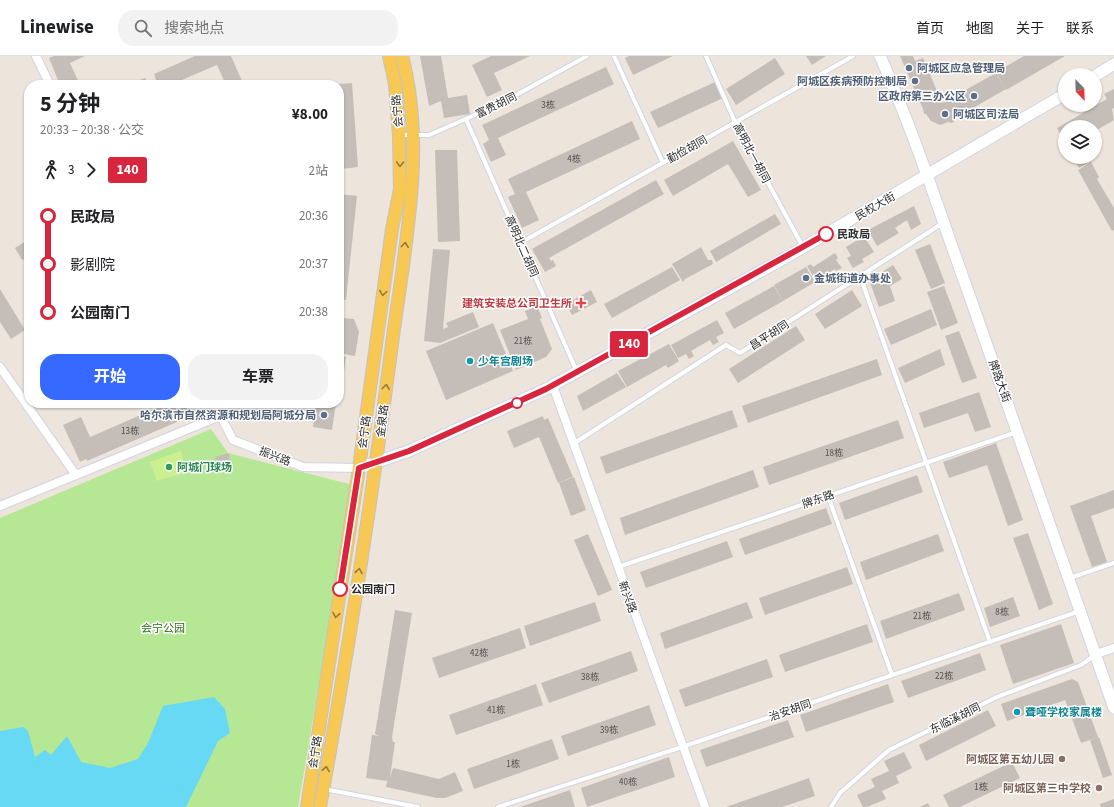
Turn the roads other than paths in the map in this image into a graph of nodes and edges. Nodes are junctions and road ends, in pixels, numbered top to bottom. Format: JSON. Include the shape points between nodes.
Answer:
{"nodes":[{"id":1,"x":36,"y":56,"type":"edge"},
{"id":2,"x":389,"y":56,"type":"edge"},
{"id":3,"x":402,"y":56,"type":"edge"},
{"id":4,"x":587,"y":56,"type":"edge"},
{"id":5,"x":614,"y":56,"type":"edge"},
{"id":6,"x":706,"y":56,"type":"edge"},
{"id":7,"x":853,"y":56,"type":"edge"},
{"id":8,"x":880,"y":56,"type":"edge"},
{"id":9,"x":1114,"y":64,"type":"edge"},
{"id":10,"x":1102,"y":72,"type":"edge"},
{"id":11,"x":48,"y":80,"type":"edge"},
{"id":12,"x":1058,"y":98,"type":"edge"},
{"id":13,"x":466,"y":120,"type":"junction"},
{"id":14,"x":735,"y":122,"type":"junction"},
{"id":15,"x":399,"y":135,"type":"junction"},
{"id":16,"x":412,"y":135,"type":"junction"},
{"id":17,"x":663,"y":163,"type":"junction"},
{"id":18,"x":926,"y":176,"type":"junction"},
{"id":19,"x":943,"y":222,"type":"junction"},
{"id":20,"x":520,"y":243,"type":"junction"},
{"id":21,"x":804,"y":247,"type":"junction"},
{"id":22,"x":860,"y":276,"type":"junction"},
{"id":23,"x":0,"y":367,"type":"edge"},
{"id":24,"x":578,"y":372,"type":"junction"},
{"id":25,"x":553,"y":386,"type":"junction"},
{"id":26,"x":24,"y":401,"type":"edge"},
{"id":27,"x":29,"y":408,"type":"edge"},
{"id":28,"x":216,"y":408,"type":"edge"},
{"id":29,"x":220,"y":416,"type":"junction"},
{"id":30,"x":1018,"y":432,"type":"junction"},
{"id":31,"x":573,"y":444,"type":"junction"},
{"id":32,"x":377,"y":462,"type":"junction"},
{"id":33,"x":925,"y":463,"type":"junction"},
{"id":34,"x":359,"y":468,"type":"junction"},
{"id":35,"x":76,"y":475,"type":"junction"},
{"id":36,"x":828,"y":496,"type":"junction"},
{"id":37,"x":0,"y":506,"type":"edge"},
{"id":38,"x":1114,"y":562,"type":"edge"},
{"id":39,"x":617,"y":567,"type":"junction"},
{"id":40,"x":1070,"y":578,"type":"junction"},
{"id":41,"x":1081,"y":611,"type":"junction"},
{"id":42,"x":990,"y":642,"type":"junction"},
{"id":43,"x":1114,"y":648,"type":"edge"},
{"id":44,"x":1096,"y":654,"type":"junction"},
{"id":45,"x":892,"y":675,"type":"junction"},
{"id":46,"x":1114,"y":708,"type":"edge"},
{"id":47,"x":682,"y":747,"type":"junction"},
{"id":48,"x":310,"y":786,"type":"junction"},
{"id":49,"x":323,"y":789,"type":"junction"},
{"id":50,"x":306,"y":807,"type":"edge"},
{"id":51,"x":320,"y":807,"type":"edge"},
{"id":52,"x":418,"y":807,"type":"edge"},
{"id":53,"x":498,"y":807,"type":"edge"},
{"id":54,"x":704,"y":807,"type":"edge"},
{"id":55,"x":831,"y":807,"type":"edge"}],
"edges":[{"from":1,"to":11,"type":"street"},
{"from":2,"to":15,"type":"main road","name":"会宁路","via":[[395,84]]},
{"from":3,"to":16,"type":"main road","name":"金泉路","via":[[410,97]]},
{"from":4,"to":13,"type":"lane","name":"富贵胡同"},
{"from":5,"to":17,"type":"lane"},
{"from":6,"to":14,"type":"lane","name":"高明北一胡同"},
{"from":7,"to":14,"type":"lane","name":"勤俭胡同"},
{"from":8,"to":18,"type":"street","name":"牌路大街"},
{"from":9,"to":10,"type":"street"},
{"from":12,"to":18,"type":"street","name":"民权大街"},
{"from":13,"to":16,"type":"lane","name":"富贵胡同","via":[[429,135]]},
{"from":13,"to":20,"type":"lane","name":"高明北二胡同"},
{"from":14,"to":17,"type":"lane","name":"勤俭胡同"},
{"from":14,"to":21,"type":"lane","name":"高明北一胡同"},
{"from":15,"to":16,"type":"lane","name":"富贵胡同"},
{"from":15,"to":34,"type":"main road","name":"会宁路","one_way":true,"via":[[400,189],[392,229]]},
{"from":32,"to":16,"type":"main road","name":"金泉路","one_way":true,"via":[[410,206]]},
{"from":17,"to":20,"type":"lane","name":"勤俭胡同"},
{"from":18,"to":19,"type":"street","name":"牌路大街"},
{"from":18,"to":21,"type":"street","name":"民权大街"},
{"from":19,"to":22,"type":"lane","name":"昌平胡同"},
{"from":19,"to":30,"type":"street","name":"牌路大街"},
{"from":20,"to":24,"type":"lane","name":"高明北二胡同"},
{"from":21,"to":24,"type":"street","name":"民权大街"},
{"from":22,"to":31,"type":"lane","name":"昌平胡同","via":[[740,353],[726,346]]},
{"from":22,"to":33,"type":"lane"},
{"from":23,"to":26,"type":"street"},
{"from":24,"to":25,"type":"street","name":"民权大街"},
{"from":25,"to":31,"type":"street","name":"新兴路"},
{"from":25,"to":32,"type":"street","name":"民权大街","via":[[409,451]]},
{"from":27,"to":35,"type":"street"},
{"from":28,"to":29,"type":"street","name":"振兴路"},
{"from":29,"to":34,"type":"street","name":"振兴路","via":[[233,440],[304,467]]},
{"from":29,"to":35,"type":"street"},
{"from":30,"to":33,"type":"lane","name":"牌东路"},
{"from":30,"to":40,"type":"street","name":"牌路大街"},
{"from":31,"to":39,"type":"street","name":"新兴路"},
{"from":32,"to":34,"type":"street","name":"民权大街"},
{"from":49,"to":32,"type":"main road","name":"金泉路","one_way":true},
{"from":33,"to":36,"type":"lane","name":"牌东路"},
{"from":33,"to":42,"type":"lane"},
{"from":34,"to":48,"type":"main road","name":"会宁路","one_way":true},
{"from":35,"to":37,"type":"street"},
{"from":36,"to":39,"type":"lane","name":"牌东路"},
{"from":36,"to":45,"type":"lane"},
{"from":38,"to":40,"type":"lane"},
{"from":39,"to":47,"type":"street","name":"新兴路"},
{"from":40,"to":41,"type":"street","name":"牌路大街"},
{"from":41,"to":42,"type":"lane","name":"治安胡同"},
{"from":41,"to":44,"type":"street","name":"牌路大街"},
{"from":42,"to":45,"type":"lane","name":"治安胡同"},
{"from":43,"to":44,"type":"street"},
{"from":44,"to":46,"type":"street","name":"牌路大街"},
{"from":44,"to":55,"type":"lane","name":"东临溪胡同","via":[[1081,665],[997,697],[889,750],[840,793]]},
{"from":45,"to":47,"type":"lane","name":"治安胡同"},
{"from":47,"to":53,"type":"lane","name":"治安胡同"},
{"from":47,"to":54,"type":"street","name":"新兴路"},
{"from":48,"to":49,"type":"lane"},
{"from":48,"to":50,"type":"main road","name":"会宁路"},
{"from":49,"to":51,"type":"main road","name":"金泉路"},
{"from":49,"to":52,"type":"lane"}]}
